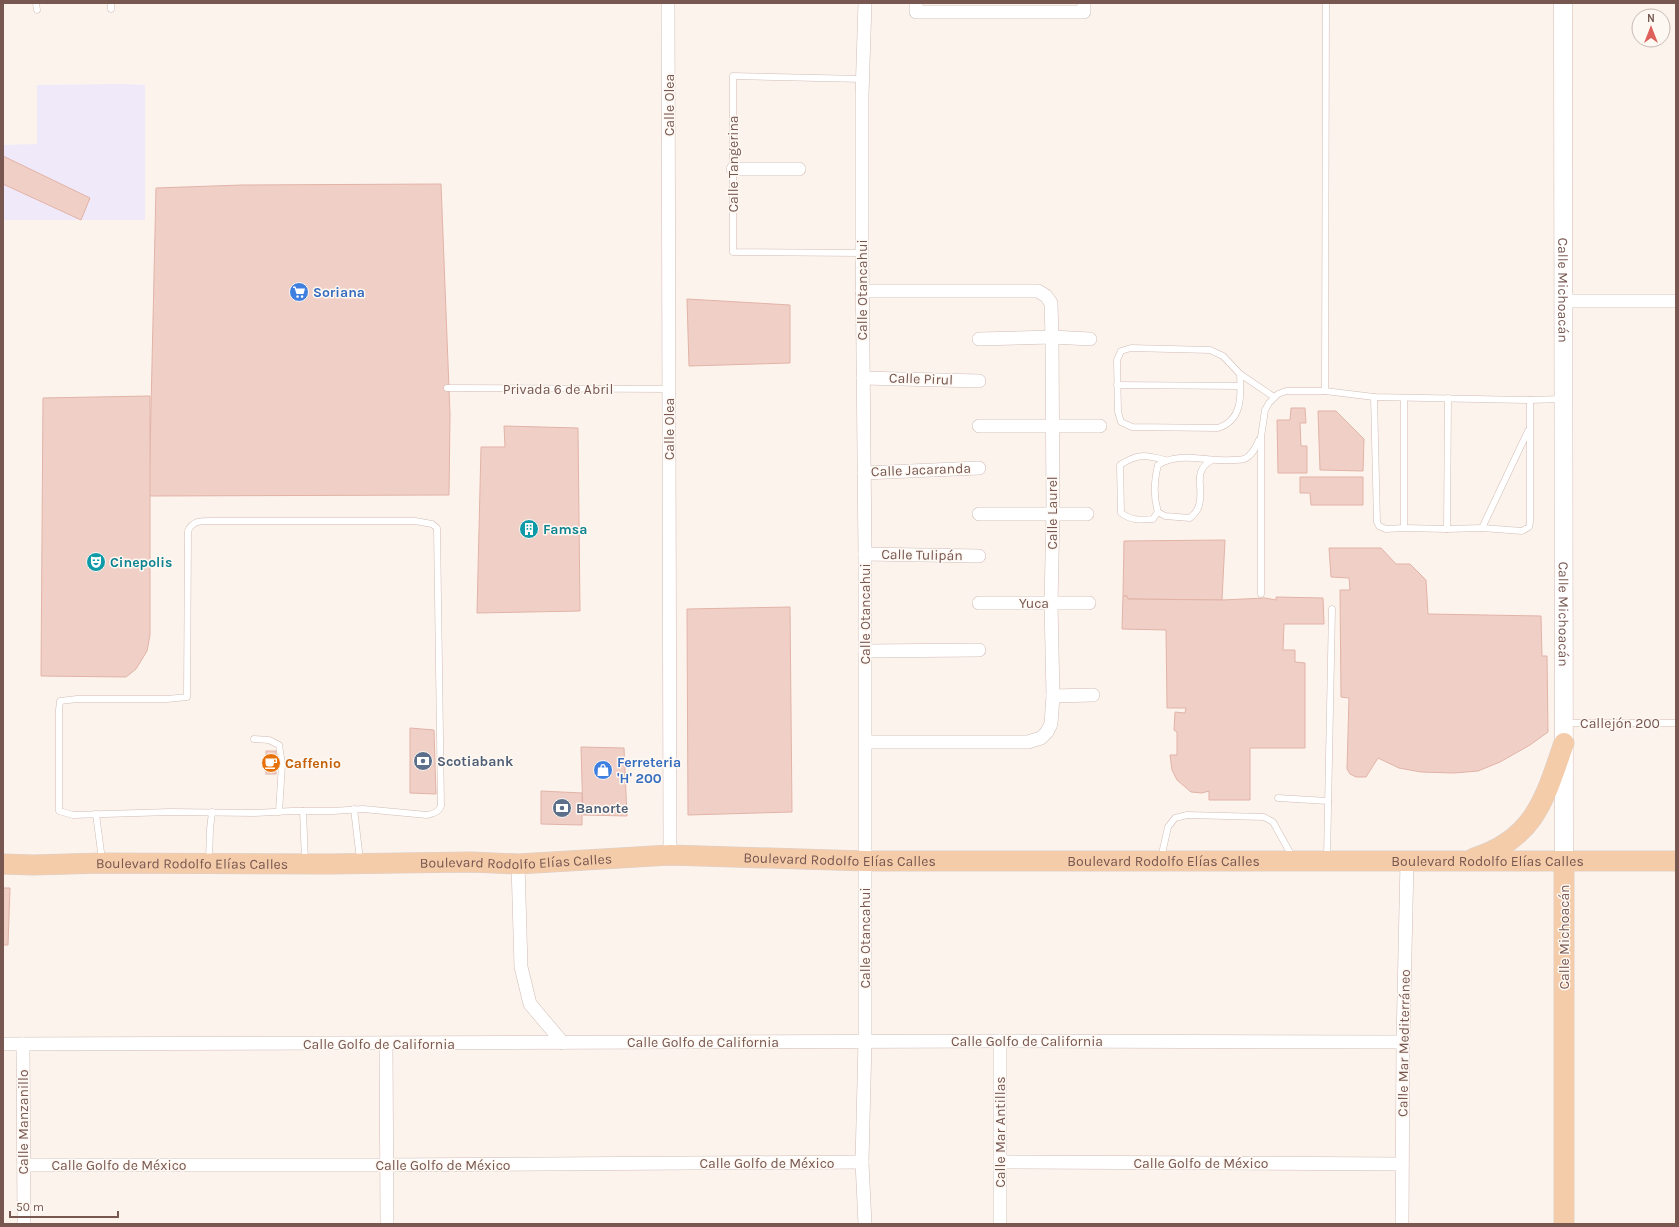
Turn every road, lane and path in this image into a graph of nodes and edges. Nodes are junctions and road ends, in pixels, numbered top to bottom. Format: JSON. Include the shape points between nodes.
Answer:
{"nodes":[{"id":1,"x":668,"y":3,"type":"edge"},
{"id":2,"x":865,"y":3,"type":"edge"},
{"id":3,"x":916,"y":3,"type":"edge"},
{"id":4,"x":1084,"y":3,"type":"edge"},
{"id":5,"x":1326,"y":3,"type":"edge"},
{"id":6,"x":1563,"y":3,"type":"edge"},
{"id":7,"x":862,"y":78,"type":"junction"},
{"id":8,"x":733,"y":169,"type":"junction"},
{"id":9,"x":798,"y":169,"type":"dead end"},
{"id":10,"x":862,"y":253,"type":"junction"},
{"id":11,"x":862,"y":291,"type":"junction"},
{"id":12,"x":1563,"y":301,"type":"junction"},
{"id":13,"x":1676,"y":301,"type":"edge"},
{"id":14,"x":1052,"y":337,"type":"junction"},
{"id":15,"x":1090,"y":338,"type":"dead end"},
{"id":16,"x":979,"y":339,"type":"dead end"},
{"id":17,"x":1240,"y":374,"type":"junction"},
{"id":18,"x":863,"y":378,"type":"junction"},
{"id":19,"x":979,"y":381,"type":"dead end"},
{"id":20,"x":1117,"y":385,"type":"junction"},
{"id":21,"x":1240,"y":386,"type":"junction"},
{"id":22,"x":446,"y":388,"type":"dead end"},
{"id":23,"x":669,"y":389,"type":"junction"},
{"id":24,"x":1325,"y":391,"type":"junction"},
{"id":25,"x":1274,"y":397,"type":"junction"},
{"id":26,"x":1374,"y":397,"type":"junction"},
{"id":27,"x":1404,"y":398,"type":"junction"},
{"id":28,"x":1448,"y":398,"type":"junction"},
{"id":29,"x":1563,"y":399,"type":"junction"},
{"id":30,"x":1530,"y":400,"type":"junction"},
{"id":31,"x":1052,"y":425,"type":"junction"},
{"id":32,"x":979,"y":426,"type":"dead end"},
{"id":33,"x":1100,"y":426,"type":"dead end"},
{"id":34,"x":1529,"y":430,"type":"junction"},
{"id":35,"x":1261,"y":437,"type":"junction"},
{"id":36,"x":1166,"y":460,"type":"junction"},
{"id":37,"x":1212,"y":460,"type":"junction"},
{"id":38,"x":979,"y":468,"type":"dead end"},
{"id":39,"x":864,"y":473,"type":"junction"},
{"id":40,"x":1158,"y":512,"type":"junction"},
{"id":41,"x":1053,"y":513,"type":"junction"},
{"id":42,"x":979,"y":514,"type":"dead end"},
{"id":43,"x":1087,"y":514,"type":"dead end"},
{"id":44,"x":1404,"y":528,"type":"junction"},
{"id":45,"x":1482,"y":528,"type":"junction"},
{"id":46,"x":1447,"y":529,"type":"junction"},
{"id":47,"x":865,"y":554,"type":"junction"},
{"id":48,"x":979,"y":556,"type":"dead end"},
{"id":49,"x":1261,"y":594,"type":"dead end"},
{"id":50,"x":979,"y":603,"type":"dead end"},
{"id":51,"x":1051,"y":603,"type":"junction"},
{"id":52,"x":1089,"y":603,"type":"dead end"},
{"id":53,"x":1332,"y":609,"type":"dead end"},
{"id":54,"x":979,"y":650,"type":"dead end"},
{"id":55,"x":865,"y":651,"type":"junction"},
{"id":56,"x":1092,"y":695,"type":"dead end"},
{"id":57,"x":1053,"y":696,"type":"junction"},
{"id":58,"x":1564,"y":723,"type":"junction"},
{"id":59,"x":1676,"y":723,"type":"edge"},
{"id":60,"x":254,"y":739,"type":"dead end"},
{"id":61,"x":866,"y":742,"type":"junction"},
{"id":62,"x":1564,"y":743,"type":"junction"},
{"id":63,"x":1278,"y":798,"type":"dead end"},
{"id":64,"x":1328,"y":801,"type":"junction"},
{"id":65,"x":354,"y":809,"type":"junction"},
{"id":66,"x":303,"y":810,"type":"junction"},
{"id":67,"x":212,"y":812,"type":"junction"},
{"id":68,"x":279,"y":812,"type":"junction"},
{"id":69,"x":96,"y":814,"type":"junction"},
{"id":70,"x":670,"y":855,"type":"junction"},
{"id":71,"x":865,"y":861,"type":"junction"},
{"id":72,"x":1160,"y":861,"type":"junction"},
{"id":73,"x":1564,"y":861,"type":"junction"},
{"id":74,"x":1676,"y":861,"type":"edge"},
{"id":75,"x":1294,"y":862,"type":"junction"},
{"id":76,"x":1327,"y":862,"type":"junction"},
{"id":77,"x":1407,"y":862,"type":"junction"},
{"id":78,"x":1462,"y":862,"type":"junction"},
{"id":79,"x":103,"y":863,"type":"junction"},
{"id":80,"x":3,"y":864,"type":"edge"},
{"id":81,"x":209,"y":864,"type":"junction"},
{"id":82,"x":305,"y":864,"type":"junction"},
{"id":83,"x":360,"y":864,"type":"junction"},
{"id":84,"x":518,"y":864,"type":"junction"},
{"id":85,"x":865,"y":1041,"type":"junction"},
{"id":86,"x":1000,"y":1041,"type":"junction"},
{"id":87,"x":1403,"y":1042,"type":"junction"},
{"id":88,"x":563,"y":1043,"type":"junction"},
{"id":89,"x":3,"y":1044,"type":"edge"},
{"id":90,"x":23,"y":1044,"type":"junction"},
{"id":91,"x":386,"y":1044,"type":"junction"},
{"id":92,"x":862,"y":1162,"type":"junction"},
{"id":93,"x":1000,"y":1162,"type":"junction"},
{"id":94,"x":1402,"y":1164,"type":"junction"},
{"id":95,"x":24,"y":1165,"type":"junction"},
{"id":96,"x":387,"y":1165,"type":"junction"},
{"id":97,"x":24,"y":1224,"type":"edge"},
{"id":98,"x":387,"y":1224,"type":"edge"},
{"id":99,"x":865,"y":1224,"type":"edge"},
{"id":100,"x":1000,"y":1224,"type":"edge"},
{"id":101,"x":1402,"y":1224,"type":"edge"},
{"id":102,"x":1564,"y":1224,"type":"edge"}],
"edges":[{"from":1,"to":23,"type":"street","name":"Calle Olea"},
{"from":2,"to":7,"type":"street","name":"Calle Otancahui"},
{"from":3,"to":4,"type":"street","via":[[916,12],[1084,12]]},
{"from":5,"to":24,"type":"lane"},
{"from":6,"to":12,"type":"main road","name":"Calle Michoacán"},
{"from":7,"to":8,"type":"lane","name":"Calle Tangerina","via":[[734,76]]},
{"from":7,"to":10,"type":"street","name":"Calle Otancahui"},
{"from":8,"to":9,"type":"street"},
{"from":8,"to":10,"type":"lane","name":"Calle Tangerina","via":[[733,252]]},
{"from":10,"to":11,"type":"street","name":"Calle Otancahui"},
{"from":11,"to":14,"type":"street","name":"Calle Laurel","via":[[1038,291],[1051,303]]},
{"from":11,"to":18,"type":"street","name":"Calle Otancahui"},
{"from":12,"to":13,"type":"street"},
{"from":12,"to":29,"type":"main road","name":"Calle Michoacán"},
{"from":14,"to":15,"type":"street"},
{"from":14,"to":16,"type":"street"},
{"from":14,"to":31,"type":"street","name":"Calle Laurel"},
{"from":17,"to":20,"type":"lane","via":[[1223,356],[1210,350],[1131,348],[1121,352],[1117,360]]},
{"from":17,"to":21,"type":"lane"},
{"from":17,"to":25,"type":"lane"},
{"from":18,"to":19,"type":"street","name":"Calle Pirul"},
{"from":18,"to":39,"type":"street","name":"Calle Otancahui"},
{"from":20,"to":21,"type":"lane"},
{"from":20,"to":21,"type":"lane","via":[[1121,422],[1132,427],[1218,428],[1226,425],[1234,416],[1240,403]]},
{"from":22,"to":23,"type":"lane","name":"Privada 6 de Abril"},
{"from":23,"to":70,"type":"street","name":"Calle Olea"},
{"from":24,"to":25,"type":"lane","via":[[1286,391]]},
{"from":24,"to":26,"type":"lane"},
{"from":25,"to":35,"type":"lane","via":[[1265,410]]},
{"from":26,"to":27,"type":"lane"},
{"from":26,"to":44,"type":"lane","via":[[1377,522],[1382,529]]},
{"from":27,"to":28,"type":"lane"},
{"from":27,"to":44,"type":"lane"},
{"from":28,"to":30,"type":"lane"},
{"from":28,"to":46,"type":"lane"},
{"from":29,"to":30,"type":"lane"},
{"from":29,"to":58,"type":"main road","name":"Calle Michoacán"},
{"from":30,"to":34,"type":"lane"},
{"from":31,"to":32,"type":"street"},
{"from":31,"to":33,"type":"street"},
{"from":31,"to":41,"type":"street","name":"Calle Laurel"},
{"from":34,"to":45,"type":"lane"},
{"from":34,"to":45,"type":"lane","via":[[1529,527],[1522,531]]},
{"from":35,"to":37,"type":"lane","via":[[1254,451],[1244,459]]},
{"from":35,"to":49,"type":"lane"},
{"from":36,"to":37,"type":"lane","via":[[1177,457]]},
{"from":36,"to":40,"type":"lane","via":[[1158,465],[1155,479],[1154,500]]},
{"from":36,"to":40,"type":"lane","via":[[1145,455],[1129,458],[1120,465],[1121,513],[1129,519],[1139,521],[1153,519]]},
{"from":37,"to":40,"type":"lane","via":[[1204,464],[1201,471],[1201,500],[1198,510],[1190,518],[1170,517]]},
{"from":38,"to":39,"type":"street","name":"Calle Jacaranda"},
{"from":39,"to":47,"type":"street","name":"Calle Otancahui"},
{"from":41,"to":42,"type":"street"},
{"from":41,"to":43,"type":"street"},
{"from":41,"to":51,"type":"street","name":"Calle Laurel"},
{"from":44,"to":46,"type":"lane"},
{"from":45,"to":46,"type":"lane"},
{"from":47,"to":48,"type":"street","name":"Calle Tulipán"},
{"from":47,"to":55,"type":"street","name":"Calle Otancahui"},
{"from":50,"to":51,"type":"street","name":"Yuca"},
{"from":51,"to":52,"type":"street","name":"Yuca"},
{"from":51,"to":57,"type":"street","name":"Calle Laurel"},
{"from":53,"to":64,"type":"lane"},
{"from":54,"to":55,"type":"street"},
{"from":55,"to":61,"type":"street","name":"Calle Otancahui"},
{"from":56,"to":57,"type":"street"},
{"from":57,"to":61,"type":"street","name":"Calle Laurel","via":[[1051,724],[1047,732],[1041,738],[1028,742]]},
{"from":58,"to":59,"type":"lane","name":"Callejón 200"},
{"from":58,"to":62,"type":"main road","name":"Calle Michoacán"},
{"from":60,"to":68,"type":"lane","via":[[269,740],[279,745],[282,764]]},
{"from":61,"to":71,"type":"street","name":"Calle Otancahui"},
{"from":62,"to":73,"type":"main road","name":"Calle Michoacán"},
{"from":62,"to":78,"type":"main road","via":[[1542,804],[1530,823],[1515,837],[1488,854]]},
{"from":63,"to":64,"type":"lane"},
{"from":64,"to":76,"type":"lane"},
{"from":65,"to":66,"type":"lane","via":[[333,812]]},
{"from":65,"to":69,"type":"lane","via":[[427,815],[433,814],[441,806],[438,530],[436,526],[425,522],[216,521],[194,522],[190,525],[187,697],[81,698],[63,699],[60,702],[59,811],[72,815]]},
{"from":65,"to":83,"type":"lane"},
{"from":66,"to":68,"type":"lane"},
{"from":66,"to":82,"type":"lane"},
{"from":67,"to":68,"type":"lane"},
{"from":67,"to":69,"type":"lane"},
{"from":67,"to":81,"type":"lane"},
{"from":69,"to":79,"type":"lane"},
{"from":70,"to":71,"type":"main road","name":"Boulevard Rodolfo Elías Calles"},
{"from":70,"to":84,"type":"main road","name":"Boulevard Rodolfo Elías Calles"},
{"from":71,"to":72,"type":"main road","name":"Boulevard Rodolfo Elías Calles"},
{"from":71,"to":85,"type":"street","name":"Calle Otancahui"},
{"from":72,"to":75,"type":"main road","name":"Boulevard Rodolfo Elías Calles"},
{"from":72,"to":75,"type":"lane","via":[[1168,826],[1175,818],[1187,815],[1264,817],[1273,822]]},
{"from":73,"to":74,"type":"main road","name":"Boulevard Rodolfo Elías Calles"},
{"from":73,"to":78,"type":"main road","name":"Boulevard Rodolfo Elías Calles"},
{"from":73,"to":102,"type":"main road","name":"Calle Michoacán"},
{"from":75,"to":76,"type":"main road","name":"Boulevard Rodolfo Elías Calles"},
{"from":76,"to":77,"type":"main road","name":"Boulevard Rodolfo Elías Calles"},
{"from":77,"to":78,"type":"main road","name":"Boulevard Rodolfo Elías Calles"},
{"from":77,"to":87,"type":"street","name":"Calle Mar Mediterráneo"},
{"from":79,"to":80,"type":"main road","name":"Boulevard Rodolfo Elías Calles"},
{"from":79,"to":81,"type":"main road","name":"Boulevard Rodolfo Elías Calles"},
{"from":81,"to":82,"type":"main road","name":"Boulevard Rodolfo Elías Calles"},
{"from":82,"to":83,"type":"main road","name":"Boulevard Rodolfo Elías Calles"},
{"from":83,"to":84,"type":"main road","name":"Boulevard Rodolfo Elías Calles"},
{"from":84,"to":88,"type":"street","via":[[521,967],[530,1004]]},
{"from":85,"to":86,"type":"street","name":"Calle Golfo de California"},
{"from":85,"to":88,"type":"street","name":"Calle Golfo de California"},
{"from":85,"to":92,"type":"street","name":"Calle Otancahui"},
{"from":86,"to":87,"type":"street","name":"Calle Golfo de California"},
{"from":86,"to":93,"type":"street","name":"Calle Mar Antillas"},
{"from":87,"to":94,"type":"street","name":"Calle Mar Mediterráneo"},
{"from":88,"to":91,"type":"street","name":"Calle Golfo de California"},
{"from":89,"to":90,"type":"street","name":"Calle Golfo de California"},
{"from":90,"to":91,"type":"street","name":"Calle Golfo de California"},
{"from":90,"to":95,"type":"street","name":"Calle Manzanillo"},
{"from":91,"to":96,"type":"street"},
{"from":92,"to":96,"type":"street","name":"Calle Golfo de México"},
{"from":92,"to":99,"type":"street","name":"Calle Otancahui"},
{"from":93,"to":94,"type":"street","name":"Calle Golfo de México"},
{"from":93,"to":100,"type":"street","name":"Calle Mar Antillas"},
{"from":94,"to":101,"type":"street","name":"Calle Mar Mediterráneo"},
{"from":95,"to":96,"type":"street","name":"Calle Golfo de México"},
{"from":95,"to":97,"type":"street","name":"Calle Manzanillo"},
{"from":96,"to":98,"type":"street"}]}
